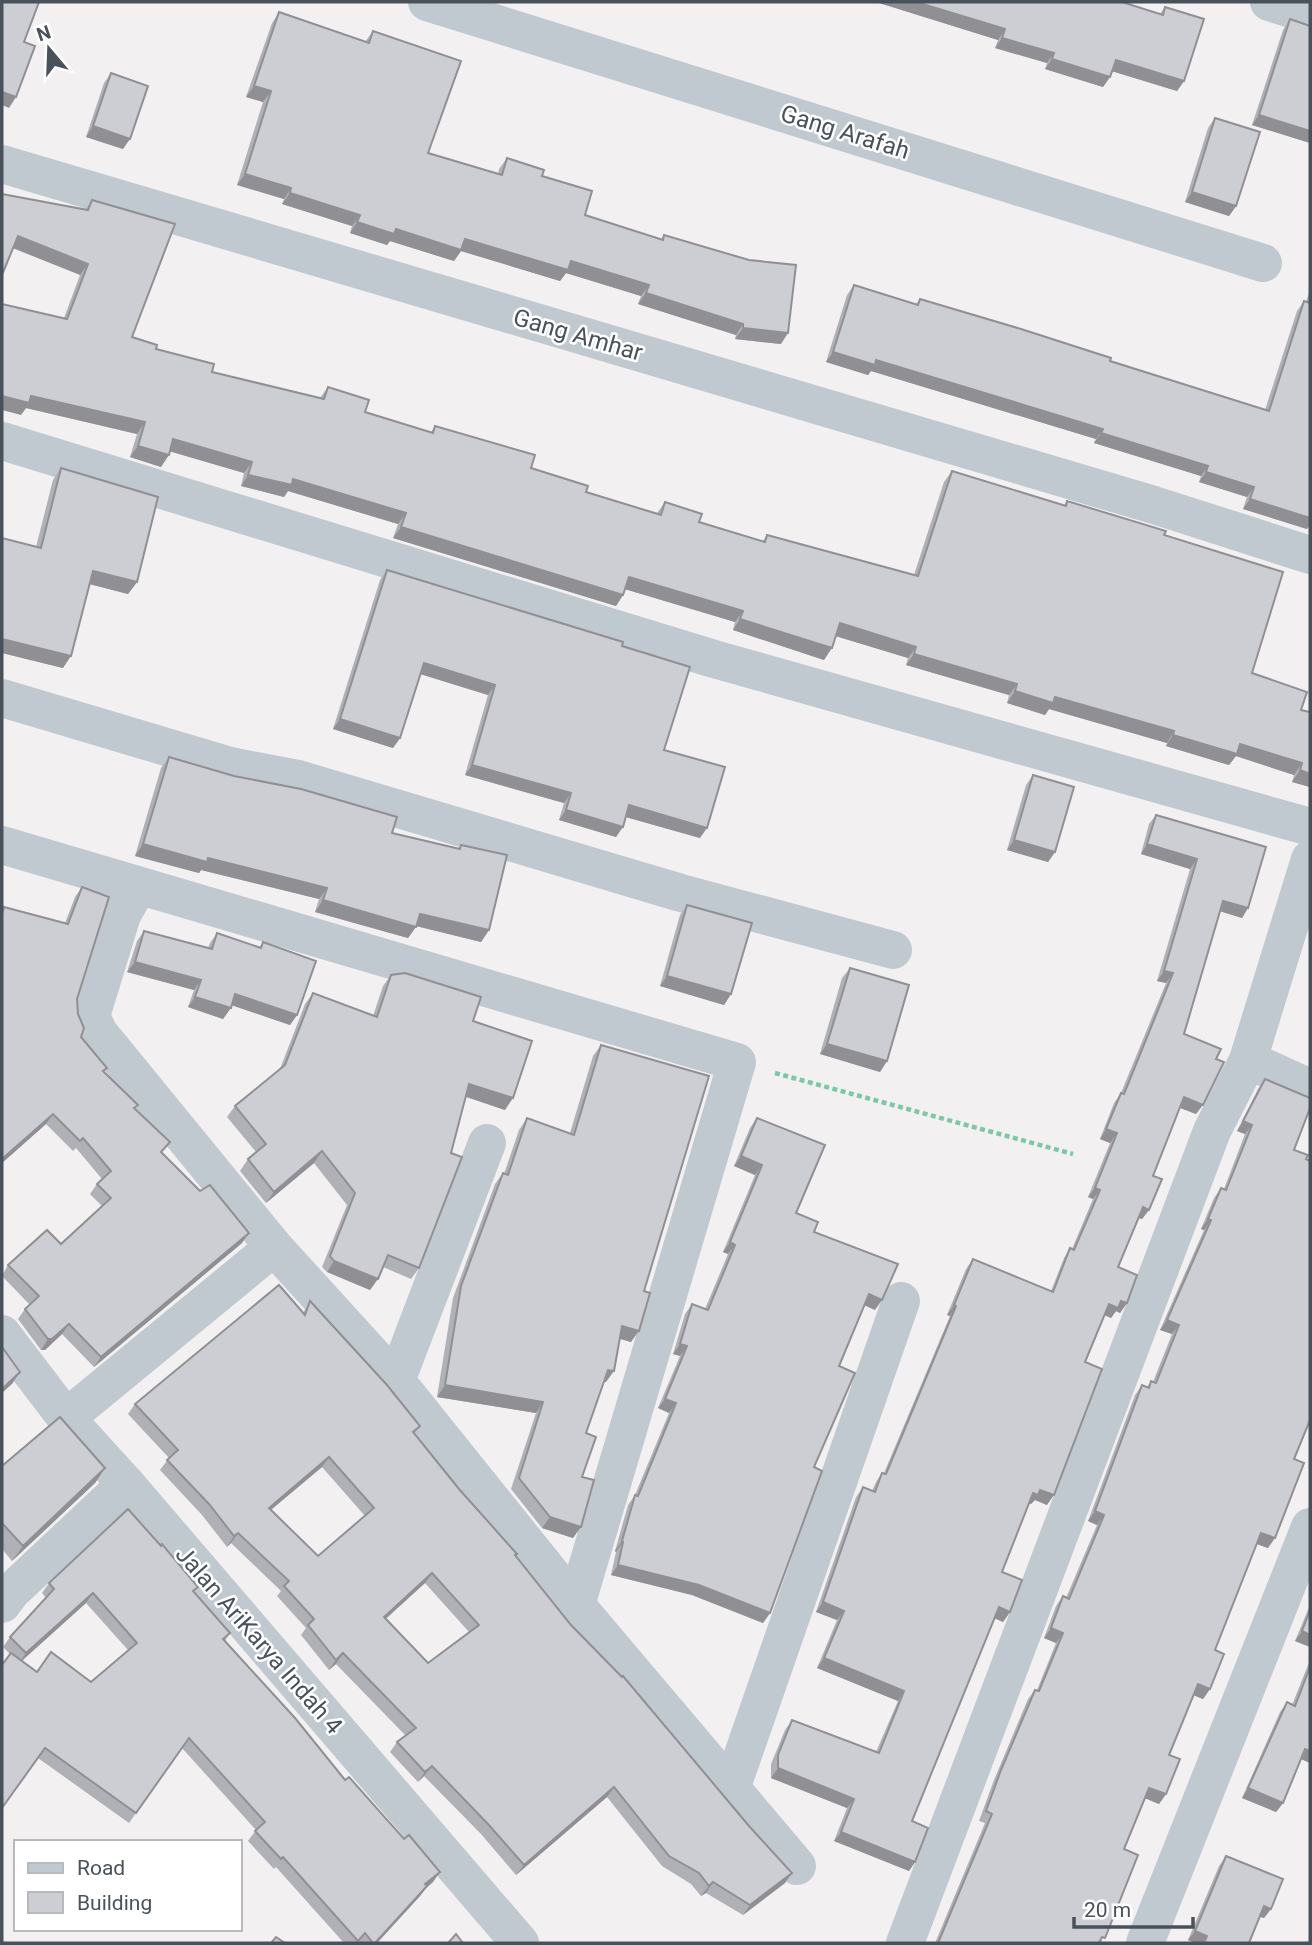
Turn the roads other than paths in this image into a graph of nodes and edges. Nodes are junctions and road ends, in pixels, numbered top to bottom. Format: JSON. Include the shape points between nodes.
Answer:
{"nodes":[{"id":1,"x":427,"y":2,"type":"edge"},
{"id":2,"x":1269,"y":2,"type":"edge"},
{"id":3,"x":1310,"y":15,"type":"edge"},
{"id":4,"x":2,"y":164,"type":"edge"},
{"id":5,"x":1263,"y":263,"type":"dead end"},
{"id":6,"x":2,"y":441,"type":"edge"},
{"id":7,"x":1309,"y":553,"type":"edge"},
{"id":8,"x":2,"y":698,"type":"edge"},
{"id":9,"x":1310,"y":827,"type":"edge"},
{"id":10,"x":2,"y":845,"type":"edge"},
{"id":11,"x":1310,"y":859,"type":"edge"},
{"id":12,"x":138,"y":886,"type":"junction"},
{"id":13,"x":893,"y":950,"type":"dead end"},
{"id":14,"x":1248,"y":1060,"type":"junction"},
{"id":15,"x":1310,"y":1088,"type":"edge"},
{"id":16,"x":487,"y":1143,"type":"dead end"},
{"id":17,"x":274,"y":1247,"type":"junction"},
{"id":18,"x":901,"y":1301,"type":"dead end"},
{"id":19,"x":2,"y":1335,"type":"edge"},
{"id":20,"x":396,"y":1381,"type":"junction"},
{"id":21,"x":66,"y":1418,"type":"junction"},
{"id":22,"x":125,"y":1484,"type":"junction"},
{"id":23,"x":1310,"y":1527,"type":"edge"},
{"id":24,"x":2,"y":1604,"type":"edge"},
{"id":25,"x":576,"y":1605,"type":"junction"},
{"id":26,"x":731,"y":1788,"type":"junction"},
{"id":27,"x":797,"y":1866,"type":"dead end"},
{"id":28,"x":520,"y":1943,"type":"edge"},
{"id":29,"x":905,"y":1943,"type":"edge"},
{"id":30,"x":1145,"y":1943,"type":"edge"}],
"edges":[{"from":1,"to":5,"type":"street","name":"Gang Arafah"},
{"from":2,"to":3,"type":"street"},
{"from":4,"to":7,"type":"street","name":"Gang Amhar"},
{"from":6,"to":9,"type":"street","via":[[714,659]]},
{"from":8,"to":13,"type":"street"},
{"from":10,"to":12,"type":"street"},
{"from":11,"to":14,"type":"street"},
{"from":12,"to":17,"type":"street","via":[[122,915],[93,1023]]},
{"from":12,"to":25,"type":"street","via":[[737,1062]]},
{"from":14,"to":15,"type":"street"},
{"from":14,"to":29,"type":"street","via":[[1212,1131]]},
{"from":16,"to":20,"type":"street"},
{"from":17,"to":20,"type":"street"},
{"from":17,"to":21,"type":"street"},
{"from":18,"to":26,"type":"street"},
{"from":19,"to":21,"type":"street","name":"Jalan AriKarya Indah 4"},
{"from":20,"to":25,"type":"street"},
{"from":21,"to":22,"type":"street","name":"Jalan AriKarya Indah 4"},
{"from":22,"to":24,"type":"street"},
{"from":22,"to":28,"type":"street","name":"Jalan AriKarya Indah 4"},
{"from":23,"to":30,"type":"street"},
{"from":25,"to":26,"type":"street"},
{"from":26,"to":27,"type":"street"}]}
